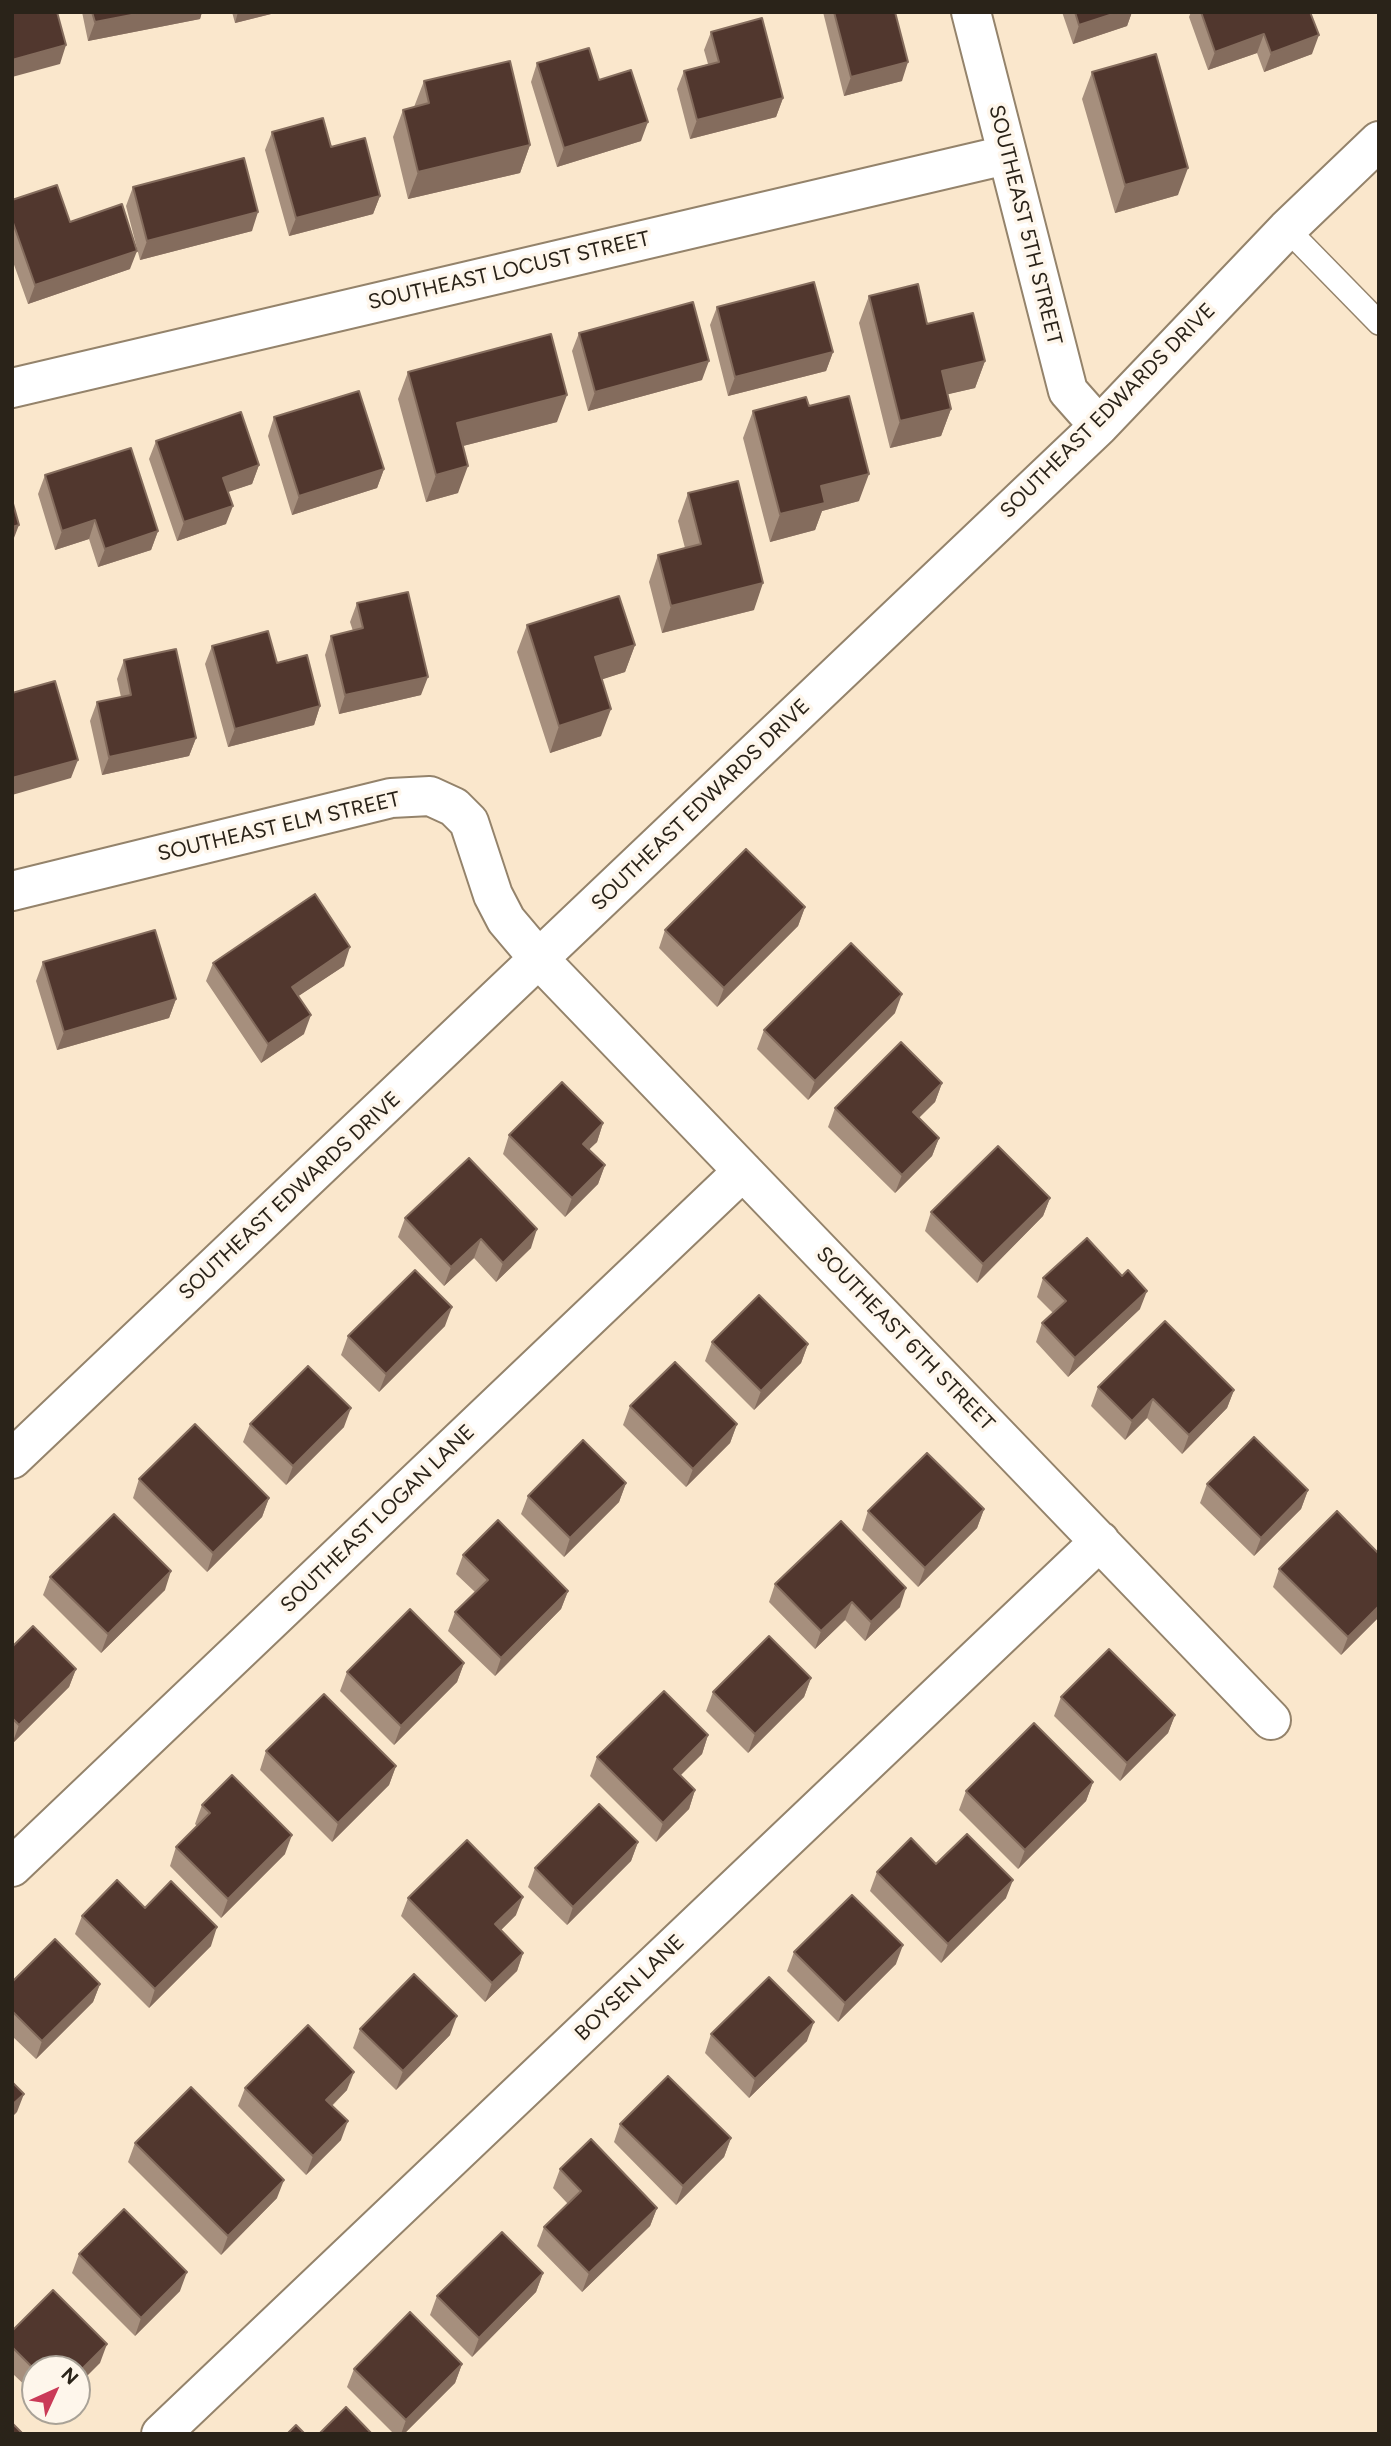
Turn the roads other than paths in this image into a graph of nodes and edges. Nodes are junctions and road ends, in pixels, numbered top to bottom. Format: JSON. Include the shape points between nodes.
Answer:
{"nodes":[{"id":1,"x":971,"y":12,"type":"edge"},
{"id":2,"x":1379,"y":141,"type":"edge"},
{"id":3,"x":1006,"y":155,"type":"junction"},
{"id":4,"x":1287,"y":229,"type":"junction"},
{"id":5,"x":1379,"y":323,"type":"edge"},
{"id":6,"x":12,"y":388,"type":"edge"},
{"id":7,"x":1099,"y":426,"type":"junction"},
{"id":8,"x":12,"y":891,"type":"edge"},
{"id":9,"x":539,"y":960,"type":"junction"},
{"id":10,"x":743,"y":1171,"type":"junction"},
{"id":11,"x":12,"y":1459,"type":"edge"},
{"id":12,"x":1100,"y":1541,"type":"junction"},
{"id":13,"x":1271,"y":1720,"type":"dead end"},
{"id":14,"x":12,"y":1867,"type":"edge"},
{"id":15,"x":161,"y":2434,"type":"edge"}],
"edges":[{"from":1,"to":3,"type":"street","name":"SOUTHEAST 5TH STREET"},
{"from":2,"to":4,"type":"street","name":"SOUTHEAST EDWARDS DRIVE"},
{"from":3,"to":6,"type":"street","name":"SOUTHEAST LOCUST STREET"},
{"from":3,"to":7,"type":"street","name":"SOUTHEAST 5TH STREET","via":[[1068,391]]},
{"from":4,"to":5,"type":"lane"},
{"from":4,"to":7,"type":"street","name":"SOUTHEAST EDWARDS DRIVE"},
{"from":7,"to":9,"type":"street","name":"SOUTHEAST EDWARDS DRIVE"},
{"from":8,"to":9,"type":"street","name":"SOUTHEAST ELM STREET","via":[[391,798],[430,796],[454,807],[469,822],[501,912]]},
{"from":9,"to":10,"type":"street","name":"SOUTHEAST 6TH STREET"},
{"from":9,"to":11,"type":"street","name":"SOUTHEAST EDWARDS DRIVE"},
{"from":10,"to":12,"type":"street","name":"SOUTHEAST 6TH STREET"},
{"from":10,"to":14,"type":"street","name":"SOUTHEAST LOGAN LANE"},
{"from":12,"to":13,"type":"street","name":"SOUTHEAST 6TH STREET"},
{"from":12,"to":15,"type":"street","name":"BOYSEN LANE"}]}
